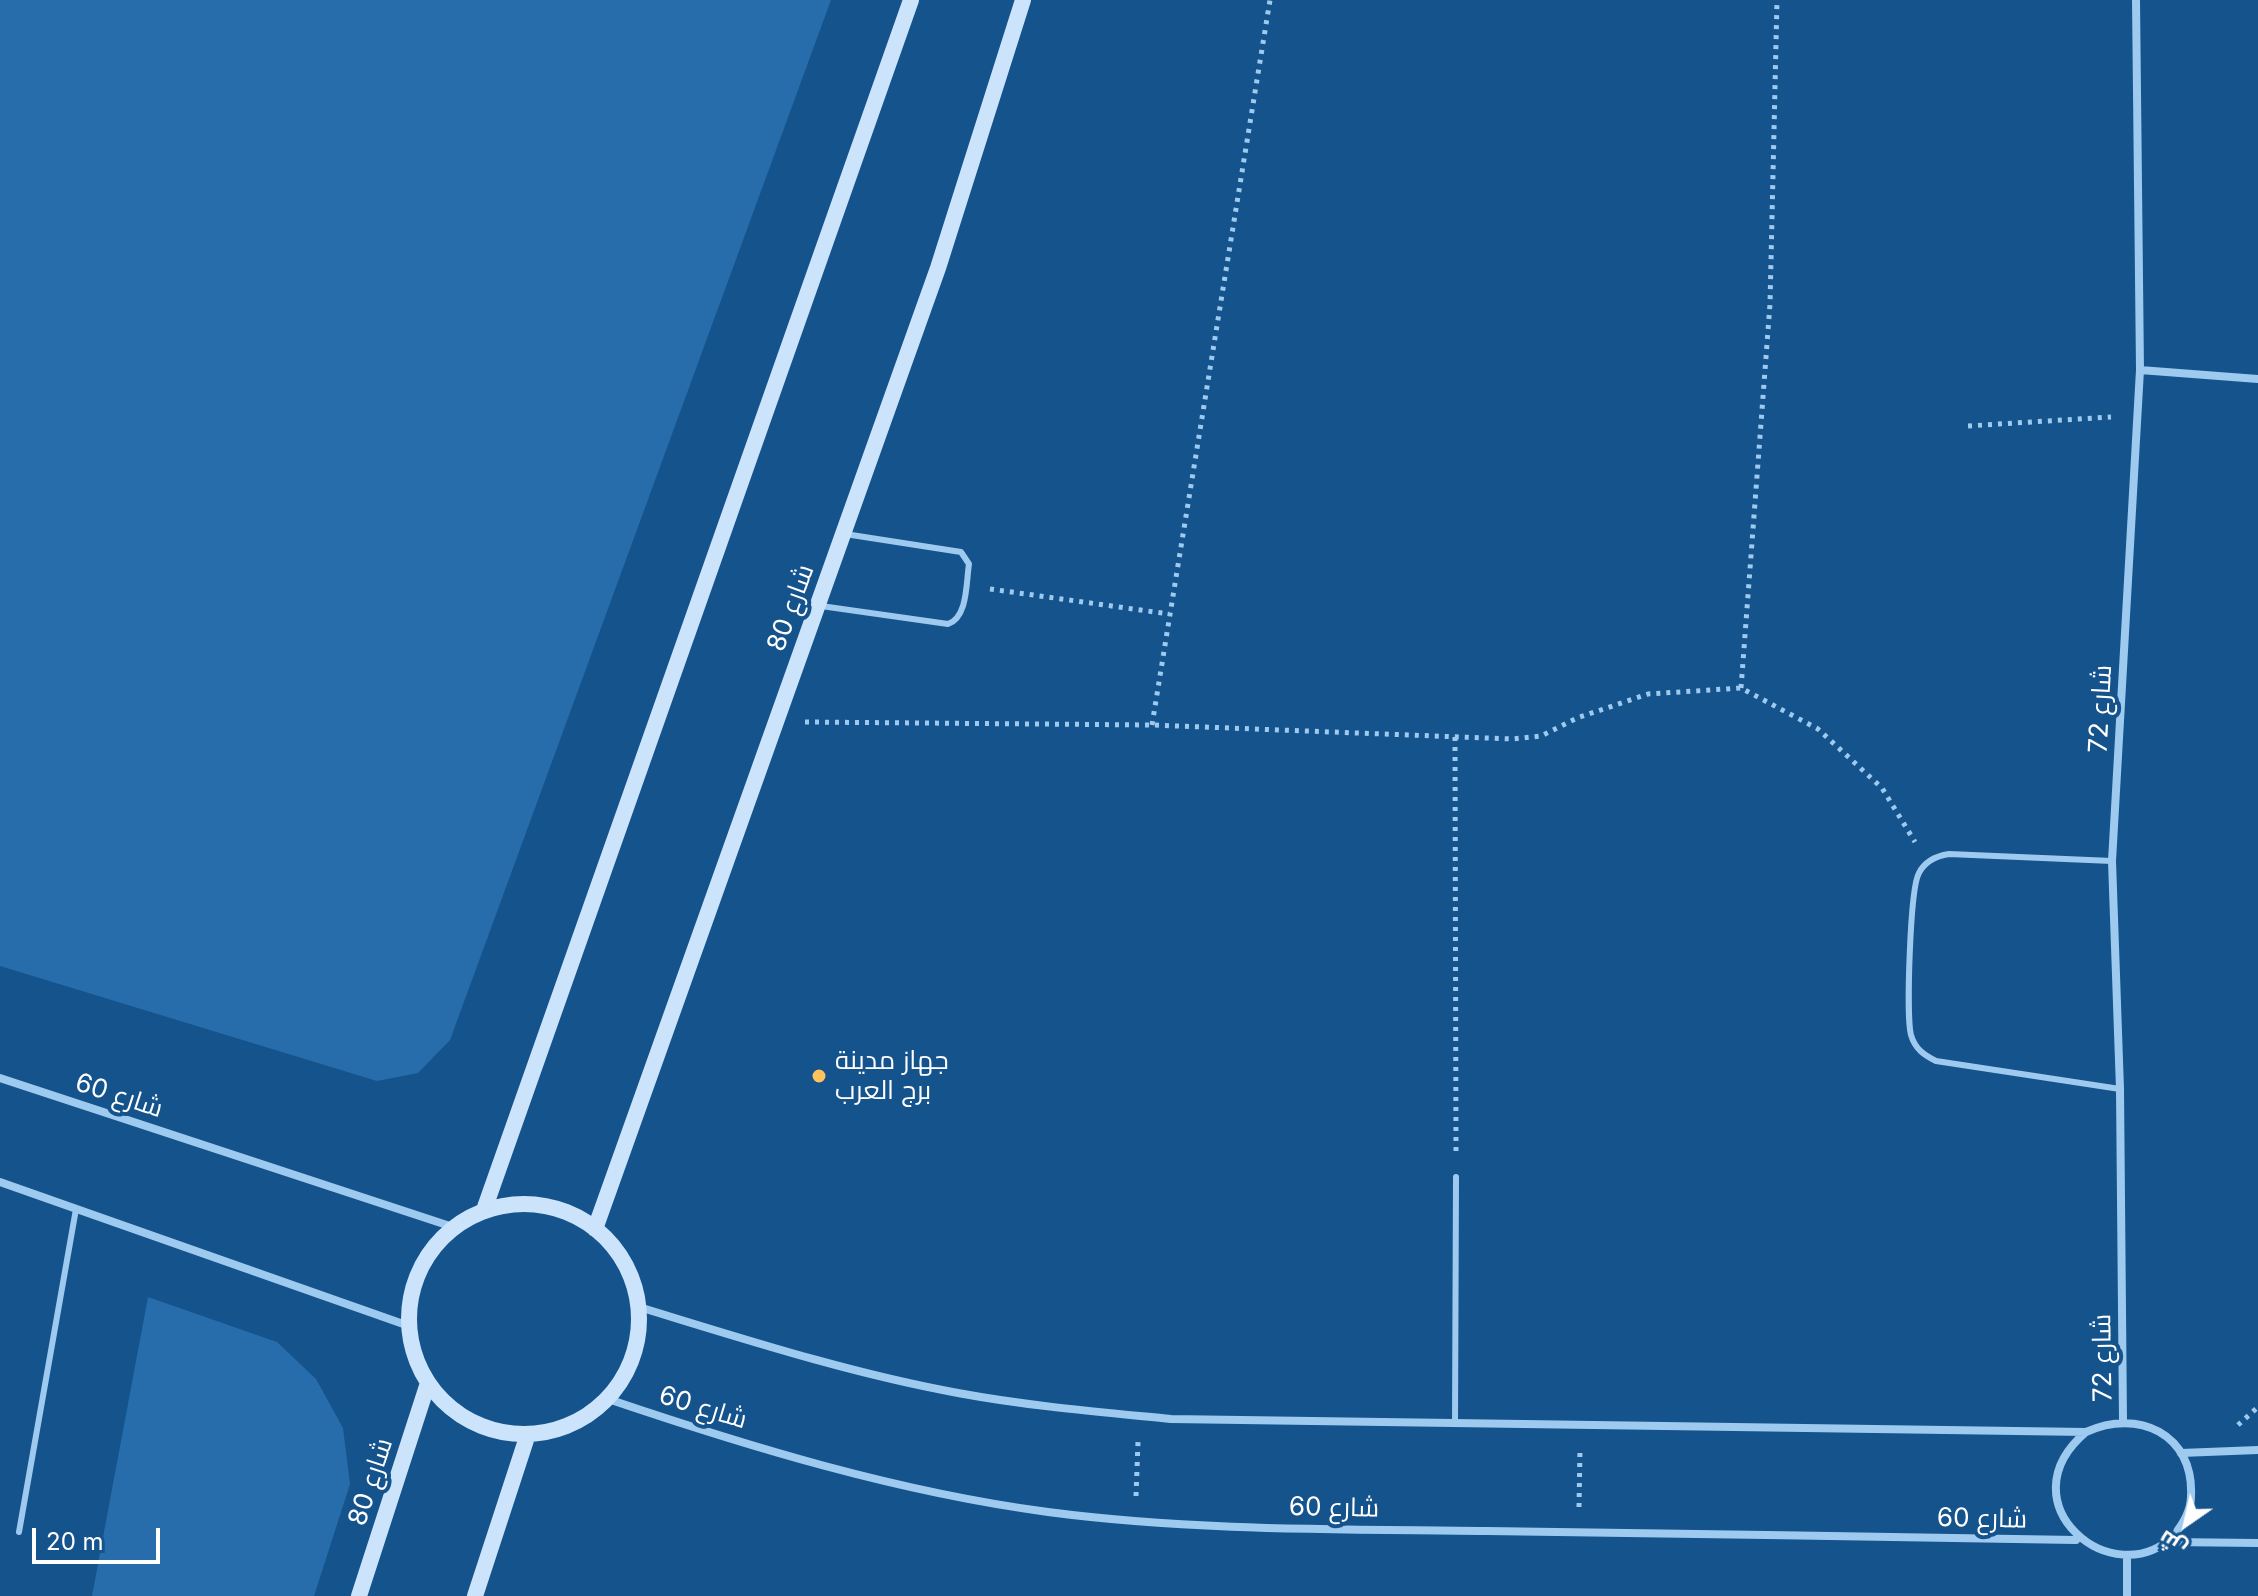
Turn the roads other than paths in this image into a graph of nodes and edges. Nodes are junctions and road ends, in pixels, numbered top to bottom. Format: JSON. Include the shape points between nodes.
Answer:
{"nodes":[{"id":1,"x":910,"y":0,"type":"edge"},
{"id":2,"x":1023,"y":0,"type":"edge"},
{"id":3,"x":2136,"y":0,"type":"edge"},
{"id":4,"x":2140,"y":370,"type":"junction"},
{"id":5,"x":2258,"y":379,"type":"edge"},
{"id":6,"x":844,"y":534,"type":"junction"},
{"id":7,"x":817,"y":605,"type":"junction"},
{"id":8,"x":2112,"y":861,"type":"junction"},
{"id":9,"x":0,"y":1078,"type":"edge"},
{"id":10,"x":2120,"y":1089,"type":"junction"},
{"id":11,"x":1456,"y":1177,"type":"road end"},
{"id":12,"x":0,"y":1182,"type":"edge"},
{"id":13,"x":76,"y":1209,"type":"junction"},
{"id":14,"x":484,"y":1210,"type":"junction"},
{"id":15,"x":453,"y":1227,"type":"junction"},
{"id":16,"x":595,"y":1229,"type":"junction"},
{"id":17,"x":639,"y":1307,"type":"junction"},
{"id":18,"x":409,"y":1326,"type":"junction"},
{"id":19,"x":428,"y":1383,"type":"junction"},
{"id":20,"x":608,"y":1399,"type":"junction"},
{"id":21,"x":2123,"y":1421,"type":"junction"},
{"id":22,"x":1455,"y":1423,"type":"junction"},
{"id":23,"x":2086,"y":1432,"type":"junction"},
{"id":24,"x":528,"y":1434,"type":"junction"},
{"id":25,"x":2258,"y":1450,"type":"edge"},
{"id":26,"x":2181,"y":1453,"type":"junction"},
{"id":27,"x":19,"y":1532,"type":"dead end"},
{"id":28,"x":2076,"y":1540,"type":"junction"},
{"id":29,"x":2168,"y":1542,"type":"junction"},
{"id":30,"x":2258,"y":1543,"type":"edge"},
{"id":31,"x":2127,"y":1558,"type":"junction"},
{"id":32,"x":359,"y":1596,"type":"edge"},
{"id":33,"x":475,"y":1596,"type":"edge"},
{"id":34,"x":2127,"y":1596,"type":"edge"}],
"edges":[{"from":1,"to":14,"type":"street"},
{"from":2,"to":6,"type":"street","name":"شارع 80","via":[[968,178]]},
{"from":3,"to":4,"type":"street","name":"شارع 72"},
{"from":4,"to":5,"type":"street"},
{"from":4,"to":8,"type":"street","name":"شارع 72"},
{"from":6,"to":7,"type":"street","name":"شارع 80"},
{"from":6,"to":7,"type":"lane","via":[[961,552],[968,560],[960,616],[948,624]]},
{"from":7,"to":16,"type":"street","name":"شارع 80"},
{"from":8,"to":10,"type":"street","name":"شارع 72"},
{"from":8,"to":10,"type":"lane","via":[[1949,854],[1928,862],[1914,892],[1909,1024],[1916,1047],[1936,1061]]},
{"from":9,"to":15,"type":"street","name":"شارع 60"},
{"from":10,"to":21,"type":"street","name":"شارع 72"},
{"from":11,"to":22,"type":"lane"},
{"from":12,"to":13,"type":"street"},
{"from":13,"to":18,"type":"street"},
{"from":13,"to":27,"type":"lane"},
{"from":14,"to":15,"type":"street"},
{"from":14,"to":16,"type":"street","via":[[542,1205]]},
{"from":15,"to":18,"type":"street","via":[[419,1271],[409,1303]]},
{"from":16,"to":17,"type":"street","via":[[617,1250]]},
{"from":17,"to":20,"type":"street","via":[[633,1356]]},
{"from":17,"to":22,"type":"street","via":[[853,1370],[958,1393],[1139,1416]]},
{"from":18,"to":19,"type":"street"},
{"from":19,"to":24,"type":"street","via":[[462,1416],[482,1426]]},
{"from":19,"to":32,"type":"street","name":"شارع 80"},
{"from":20,"to":24,"type":"street","via":[[558,1429]]},
{"from":20,"to":28,"type":"street","name":"شارع 60","via":[[712,1434],[931,1491],[1135,1521]]},
{"from":21,"to":23,"type":"street"},
{"from":21,"to":26,"type":"street","via":[[2166,1436]]},
{"from":22,"to":23,"type":"street"},
{"from":23,"to":28,"type":"street","via":[[2059,1463],[2055,1483],[2056,1504]]},
{"from":24,"to":33,"type":"street"},
{"from":25,"to":26,"type":"street"},
{"from":26,"to":29,"type":"street","via":[[2191,1475],[2192,1500],[2184,1523]]},
{"from":28,"to":31,"type":"street","via":[[2109,1557]]},
{"from":29,"to":30,"type":"street"},
{"from":29,"to":31,"type":"street"},
{"from":31,"to":34,"type":"street"}]}
